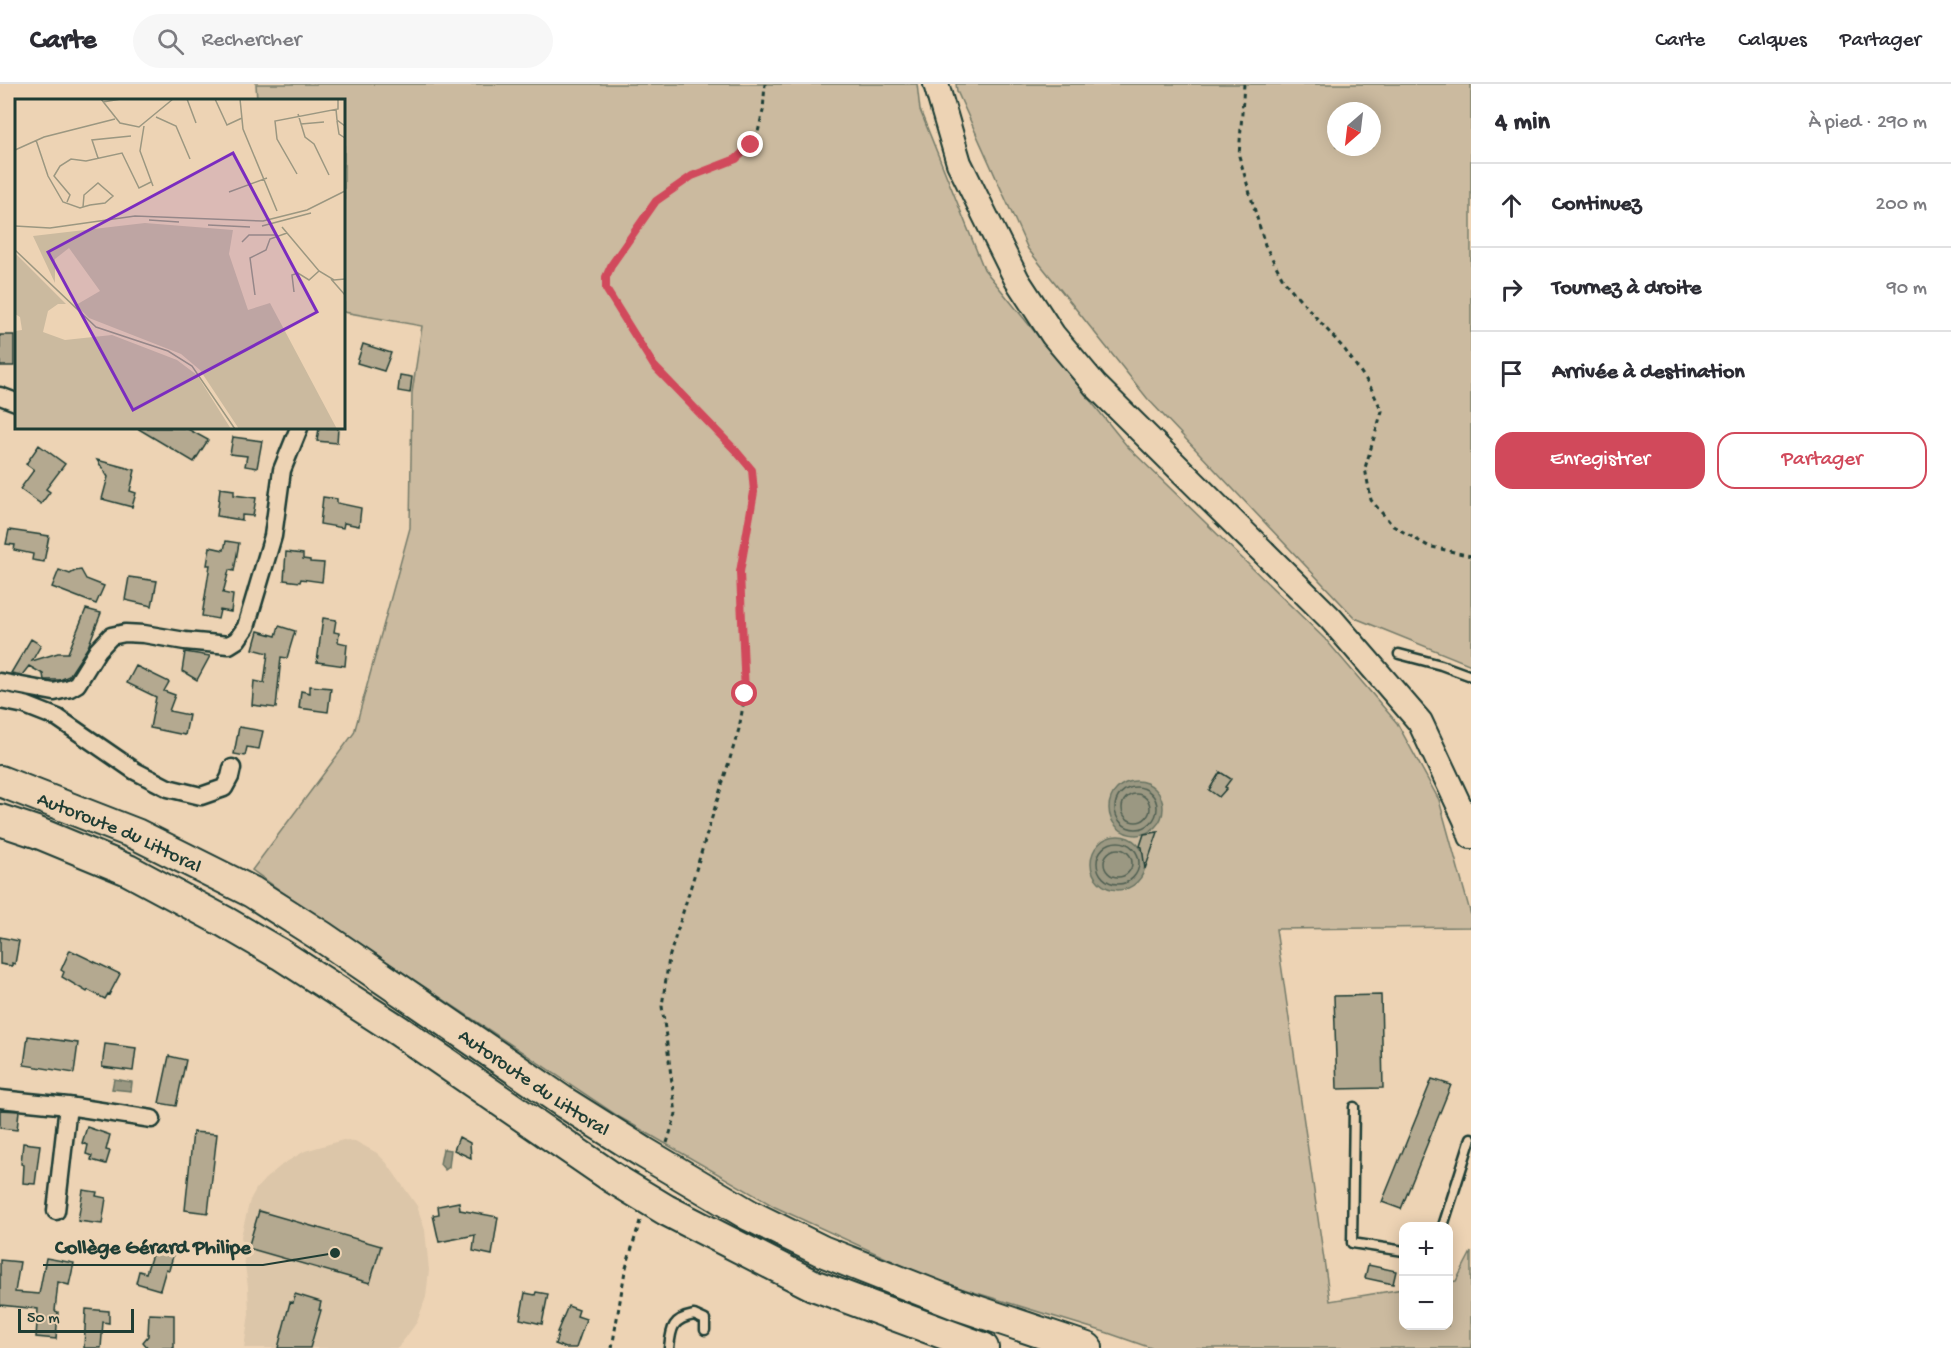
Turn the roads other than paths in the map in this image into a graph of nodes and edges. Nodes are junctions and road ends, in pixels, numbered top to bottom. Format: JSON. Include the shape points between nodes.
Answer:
{"nodes":[{"id":1,"x":936,"y":84,"type":"edge"},
{"id":2,"x":0,"y":396,"type":"edge"},
{"id":3,"x":15,"y":402,"type":"edge"},
{"id":4,"x":299,"y":429,"type":"edge"},
{"id":5,"x":1399,"y":654,"type":"dead end"},
{"id":6,"x":1471,"y":676,"type":"edge"},
{"id":7,"x":0,"y":682,"type":"edge"},
{"id":8,"x":0,"y":700,"type":"edge"},
{"id":9,"x":232,"y":768,"type":"dead end"},
{"id":10,"x":0,"y":781,"type":"edge"},
{"id":11,"x":0,"y":820,"type":"edge"},
{"id":12,"x":1471,"y":836,"type":"edge"},
{"id":13,"x":0,"y":1099,"type":"edge"},
{"id":14,"x":68,"y":1106,"type":"junction"},
{"id":15,"x":1354,"y":1107,"type":"dead end"},
{"id":16,"x":152,"y":1119,"type":"dead end"},
{"id":17,"x":1471,"y":1138,"type":"edge"},
{"id":18,"x":56,"y":1211,"type":"dead end"},
{"id":19,"x":1445,"y":1222,"type":"edge"},
{"id":20,"x":1399,"y":1250,"type":"edge"},
{"id":21,"x":705,"y":1330,"type":"dead end"},
{"id":22,"x":669,"y":1348,"type":"edge"},
{"id":23,"x":983,"y":1348,"type":"edge"},
{"id":24,"x":1087,"y":1348,"type":"edge"}],
"edges":[{"from":1,"to":12,"type":"main road","via":[[959,163],[1017,280],[1053,335],[1095,385],[1331,619],[1420,722]]},
{"from":2,"to":3,"type":"street"},
{"from":4,"to":7,"type":"street","via":[[282,470],[273,536],[246,627],[237,640],[229,645],[125,633],[111,636],[77,684],[70,688],[54,692]]},
{"from":5,"to":6,"type":"lane"},
{"from":8,"to":9,"type":"street","via":[[58,718],[135,771],[168,788],[201,796],[224,788]]},
{"from":10,"to":24,"type":"highway","name":"Autoroute du Littoral","via":[[136,834],[252,892],[565,1103],[749,1215],[822,1251],[959,1305]]},
{"from":11,"to":23,"type":"highway","name":"Autoroute du Littoral","via":[[128,870],[225,922],[399,1032],[666,1210],[813,1285]]},
{"from":13,"to":14,"type":"street"},
{"from":14,"to":16,"type":"street"},
{"from":14,"to":18,"type":"street"},
{"from":15,"to":20,"type":"lane","via":[[1352,1243]]},
{"from":17,"to":19,"type":"lane"},
{"from":21,"to":22,"type":"lane","via":[[705,1320],[694,1315],[681,1318],[675,1324]]}]}
